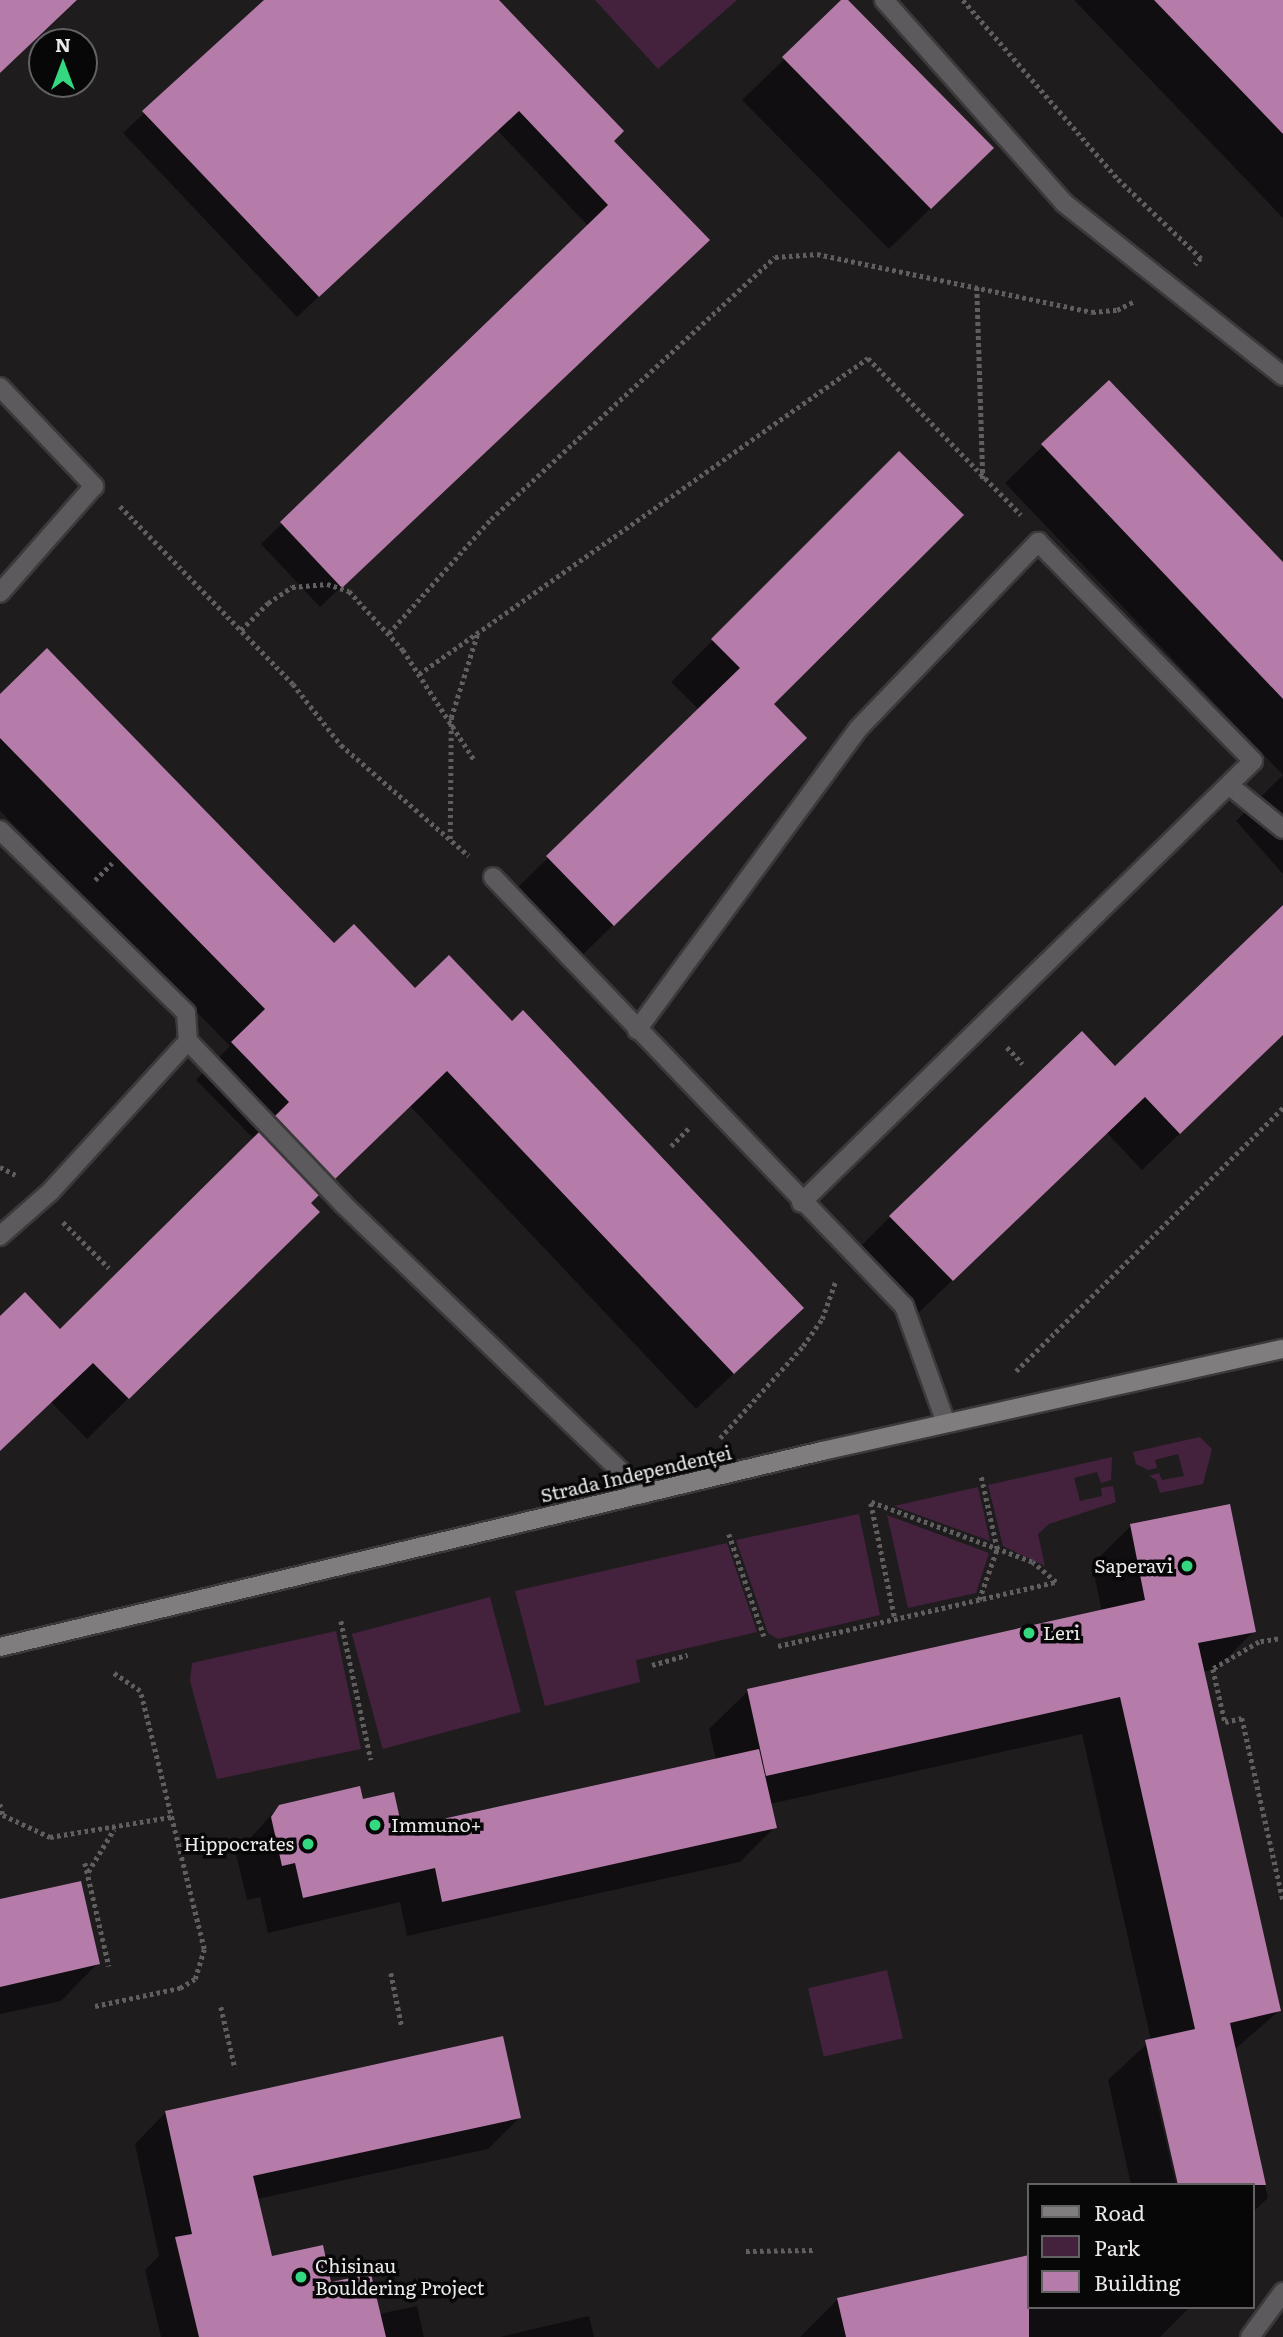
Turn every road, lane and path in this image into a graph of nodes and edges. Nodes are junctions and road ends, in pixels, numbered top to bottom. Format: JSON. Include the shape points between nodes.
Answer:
{"nodes":[{"id":1,"x":884,"y":0,"type":"edge"},
{"id":2,"x":963,"y":0,"type":"edge"},
{"id":3,"x":977,"y":287,"type":"junction"},
{"id":4,"x":1171,"y":290,"type":"junction"},
{"id":5,"x":1283,"y":376,"type":"edge"},
{"id":6,"x":0,"y":387,"type":"edge"},
{"id":7,"x":983,"y":479,"type":"junction"},
{"id":8,"x":94,"y":486,"type":"junction"},
{"id":9,"x":1038,"y":542,"type":"junction"},
{"id":10,"x":0,"y":593,"type":"edge"},
{"id":11,"x":242,"y":630,"type":"junction"},
{"id":12,"x":389,"y":633,"type":"junction"},
{"id":13,"x":478,"y":633,"type":"junction"},
{"id":14,"x":419,"y":674,"type":"junction"},
{"id":15,"x":451,"y":718,"type":"junction"},
{"id":16,"x":475,"y":761,"type":"dead end"},
{"id":17,"x":1230,"y":786,"type":"junction"},
{"id":18,"x":1283,"y":829,"type":"edge"},
{"id":19,"x":0,"y":830,"type":"edge"},
{"id":20,"x":450,"y":840,"type":"junction"},
{"id":21,"x":493,"y":877,"type":"joint"},
{"id":22,"x":637,"y":1030,"type":"junction"},
{"id":23,"x":188,"y":1041,"type":"junction"},
{"id":24,"x":1283,"y":1108,"type":"edge"},
{"id":25,"x":41,"y":1200,"type":"junction"},
{"id":26,"x":801,"y":1203,"type":"junction"},
{"id":27,"x":0,"y":1236,"type":"edge"},
{"id":28,"x":847,"y":1248,"type":"junction"},
{"id":29,"x":109,"y":1268,"type":"dead end"},
{"id":30,"x":1283,"y":1349,"type":"edge"},
{"id":31,"x":1016,"y":1371,"type":"dead end"},
{"id":32,"x":946,"y":1423,"type":"junction"},
{"id":33,"x":720,"y":1438,"type":"dead end"},
{"id":34,"x":981,"y":1477,"type":"dead end"},
{"id":35,"x":644,"y":1494,"type":"junction"},
{"id":36,"x":729,"y":1534,"type":"dead end"},
{"id":37,"x":997,"y":1549,"type":"junction"},
{"id":38,"x":979,"y":1600,"type":"junction"},
{"id":39,"x":895,"y":1619,"type":"junction"},
{"id":40,"x":341,"y":1621,"type":"dead end"},
{"id":41,"x":764,"y":1636,"type":"dead end"},
{"id":42,"x":1278,"y":1639,"type":"dead end"},
{"id":43,"x":778,"y":1646,"type":"dead end"},
{"id":44,"x":0,"y":1647,"type":"edge"},
{"id":45,"x":688,"y":1655,"type":"dead end"},
{"id":46,"x":652,"y":1665,"type":"dead end"},
{"id":47,"x":113,"y":1673,"type":"dead end"},
{"id":48,"x":371,"y":1760,"type":"dead end"},
{"id":49,"x":0,"y":1804,"type":"edge"},
{"id":50,"x":171,"y":1817,"type":"junction"},
{"id":51,"x":114,"y":1828,"type":"junction"},
{"id":52,"x":85,"y":1863,"type":"dead end"},
{"id":53,"x":88,"y":1872,"type":"junction"},
{"id":54,"x":1283,"y":1900,"type":"edge"},
{"id":55,"x":109,"y":1966,"type":"dead end"},
{"id":56,"x":391,"y":1973,"type":"dead end"},
{"id":57,"x":95,"y":2006,"type":"dead end"},
{"id":58,"x":221,"y":2007,"type":"dead end"},
{"id":59,"x":402,"y":2027,"type":"dead end"},
{"id":60,"x":235,"y":2068,"type":"dead end"},
{"id":61,"x":814,"y":2249,"type":"dead end"},
{"id":62,"x":746,"y":2251,"type":"dead end"},
{"id":63,"x":1283,"y":2292,"type":"edge"},
{"id":64,"x":1251,"y":2337,"type":"edge"}],
"edges":[{"from":1,"to":4,"type":"lane","via":[[1064,203]]},
{"from":2,"to":4,"type":"path","via":[[1118,179],[1201,258]]},
{"from":3,"to":4,"type":"path","via":[[1105,313]]},
{"from":3,"to":7,"type":"path"},
{"from":3,"to":12,"type":"path","via":[[817,254],[775,257],[491,519]]},
{"from":4,"to":5,"type":"lane"},
{"from":6,"to":8,"type":"lane"},
{"from":7,"to":9,"type":"path","via":[[1024,518]]},
{"from":7,"to":13,"type":"path","via":[[868,358]]},
{"from":8,"to":10,"type":"lane"},
{"from":8,"to":11,"type":"path","via":[[131,514]]},
{"from":9,"to":17,"type":"lane","via":[[1253,761]]},
{"from":9,"to":22,"type":"lane","via":[[858,729]]},
{"from":11,"to":12,"type":"path","via":[[268,603],[307,583],[349,591]]},
{"from":11,"to":20,"type":"path","via":[[341,745]]},
{"from":12,"to":14,"type":"path"},
{"from":13,"to":14,"type":"path"},
{"from":13,"to":15,"type":"path"},
{"from":14,"to":15,"type":"path"},
{"from":15,"to":16,"type":"path"},
{"from":15,"to":20,"type":"path"},
{"from":17,"to":18,"type":"lane"},
{"from":17,"to":26,"type":"lane"},
{"from":19,"to":23,"type":"lane","via":[[186,1013]]},
{"from":20,"to":21,"type":"path"},
{"from":21,"to":22,"type":"lane"},
{"from":22,"to":26,"type":"lane"},
{"from":23,"to":25,"type":"lane"},
{"from":23,"to":35,"type":"lane","via":[[343,1204]]},
{"from":24,"to":31,"type":"path"},
{"from":25,"to":27,"type":"lane"},
{"from":25,"to":29,"type":"path"},
{"from":26,"to":28,"type":"lane"},
{"from":28,"to":32,"type":"lane","via":[[904,1306]]},
{"from":28,"to":33,"type":"path","via":[[822,1319]]},
{"from":30,"to":32,"type":"main road","name":"Strada Independenței"},
{"from":32,"to":35,"type":"main road","name":"Strada Independenței"},
{"from":34,"to":37,"type":"path"},
{"from":35,"to":44,"type":"main road","name":"Strada Independenței"},
{"from":36,"to":41,"type":"path"},
{"from":37,"to":38,"type":"path"},
{"from":37,"to":38,"type":"path","via":[[1032,1562],[1056,1581]]},
{"from":37,"to":39,"type":"path","via":[[871,1502]]},
{"from":38,"to":39,"type":"path"},
{"from":39,"to":43,"type":"path"},
{"from":40,"to":48,"type":"path"},
{"from":42,"to":54,"type":"path","via":[[1259,1643],[1213,1669],[1225,1722],[1242,1718]]},
{"from":45,"to":46,"type":"path"},
{"from":47,"to":50,"type":"path","via":[[140,1691]]},
{"from":49,"to":51,"type":"path","via":[[3,1815],[50,1838]]},
{"from":50,"to":51,"type":"path"},
{"from":50,"to":57,"type":"path","via":[[204,1950],[201,1965],[195,1979],[180,1987]]},
{"from":51,"to":53,"type":"path"},
{"from":52,"to":53,"type":"path"},
{"from":53,"to":55,"type":"path"},
{"from":56,"to":59,"type":"path"},
{"from":58,"to":60,"type":"path"},
{"from":61,"to":62,"type":"path"},
{"from":63,"to":64,"type":"lane"}]}
